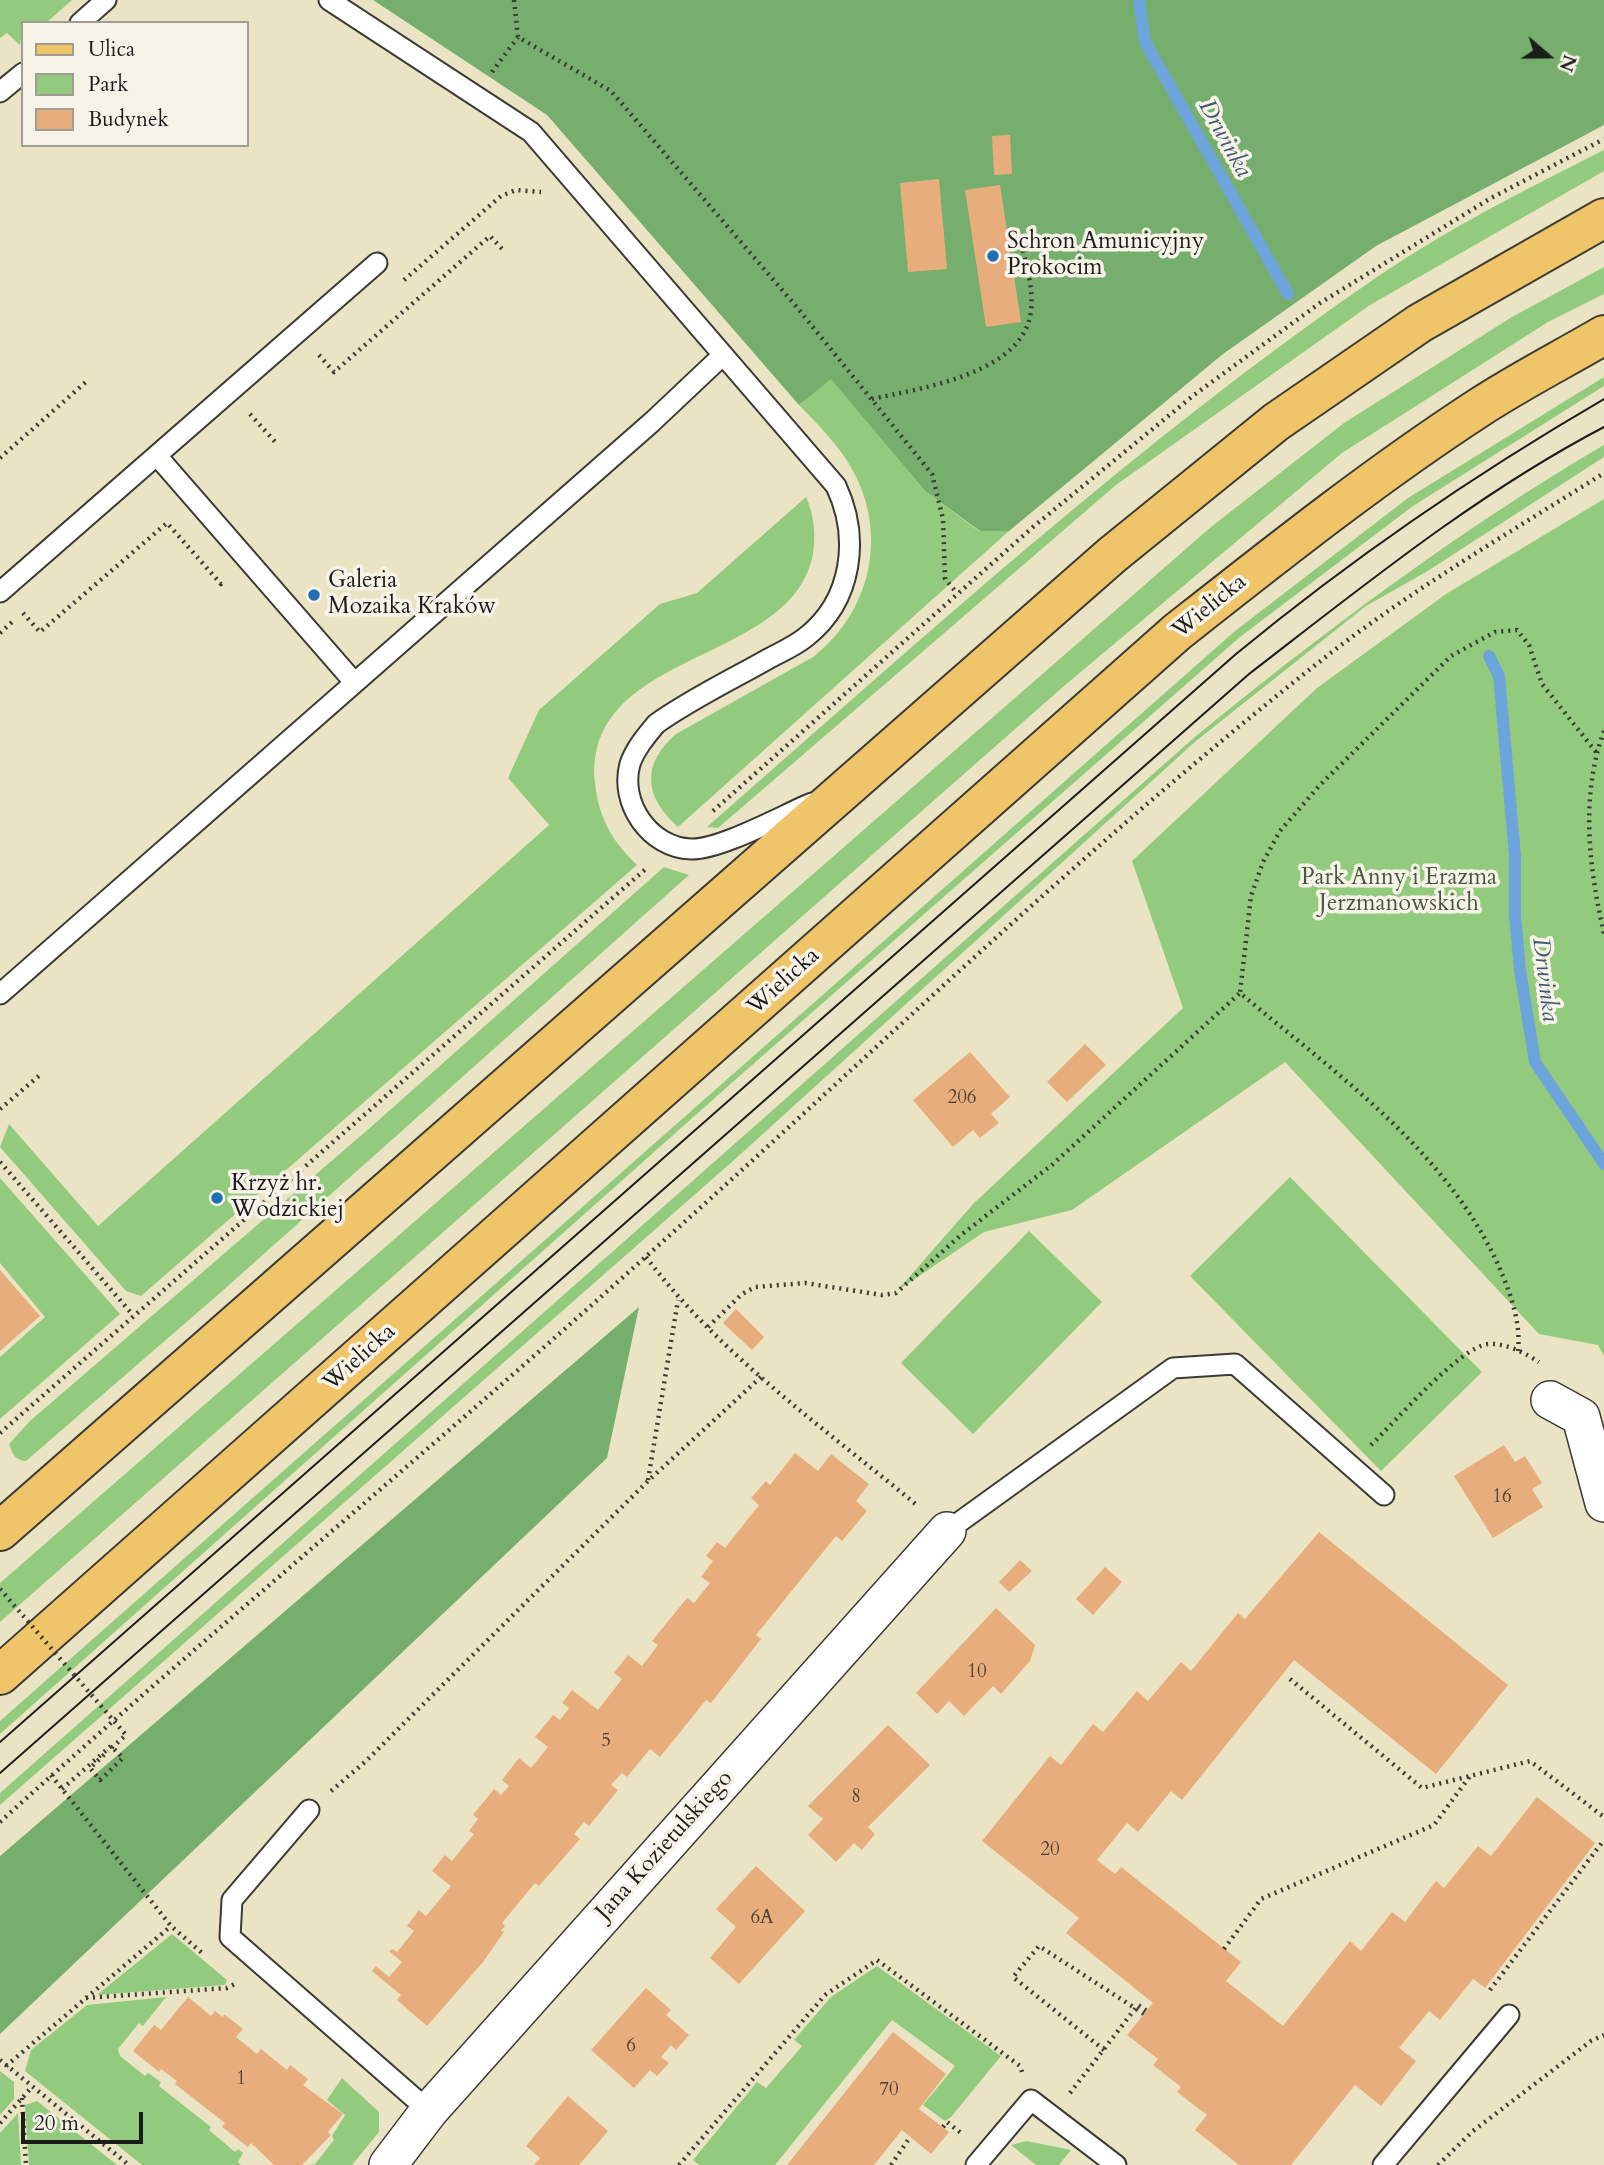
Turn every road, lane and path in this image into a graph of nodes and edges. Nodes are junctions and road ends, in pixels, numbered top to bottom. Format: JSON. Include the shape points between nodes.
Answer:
{"nodes":[{"id":1,"x":106,"y":0,"type":"edge"},
{"id":2,"x":329,"y":0,"type":"edge"},
{"id":3,"x":514,"y":0,"type":"edge"},
{"id":4,"x":82,"y":21,"type":"edge"},
{"id":5,"x":518,"y":37,"type":"junction"},
{"id":6,"x":21,"y":75,"type":"edge"},
{"id":7,"x":489,"y":75,"type":"dead end"},
{"id":8,"x":0,"y":92,"type":"edge"},
{"id":9,"x":1604,"y":139,"type":"edge"},
{"id":10,"x":543,"y":193,"type":"dead end"},
{"id":11,"x":1604,"y":218,"type":"edge"},
{"id":12,"x":1021,"y":241,"type":"dead end"},
{"id":13,"x":504,"y":251,"type":"dead end"},
{"id":14,"x":377,"y":263,"type":"dead end"},
{"id":15,"x":400,"y":284,"type":"dead end"},
{"id":16,"x":1604,"y":335,"type":"edge"},
{"id":17,"x":328,"y":346,"type":"dead end"},
{"id":18,"x":318,"y":355,"type":"junction"},
{"id":19,"x":723,"y":355,"type":"junction"},
{"id":20,"x":308,"y":363,"type":"dead end"},
{"id":21,"x":88,"y":380,"type":"dead end"},
{"id":22,"x":872,"y":399,"type":"junction"},
{"id":23,"x":260,"y":406,"type":"dead end"},
{"id":24,"x":250,"y":414,"type":"junction"},
{"id":25,"x":240,"y":423,"type":"dead end"},
{"id":26,"x":277,"y":444,"type":"dead end"},
{"id":27,"x":158,"y":457,"type":"junction"},
{"id":28,"x":0,"y":458,"type":"edge"},
{"id":29,"x":1604,"y":473,"type":"edge"},
{"id":30,"x":247,"y":561,"type":"junction"},
{"id":31,"x":0,"y":592,"type":"edge"},
{"id":32,"x":957,"y":593,"type":"junction"},
{"id":33,"x":33,"y":604,"type":"dead end"},
{"id":34,"x":23,"y":613,"type":"junction"},
{"id":35,"x":0,"y":633,"type":"edge"},
{"id":36,"x":354,"y":682,"type":"junction"},
{"id":37,"x":1604,"y":731,"type":"edge"},
{"id":38,"x":1597,"y":752,"type":"junction"},
{"id":39,"x":847,"y":788,"type":"junction"},
{"id":40,"x":674,"y":846,"type":"junction"},
{"id":41,"x":1604,"y":934,"type":"edge"},
{"id":42,"x":1240,"y":993,"type":"junction"},
{"id":43,"x":0,"y":994,"type":"edge"},
{"id":44,"x":40,"y":1075,"type":"dead end"},
{"id":45,"x":0,"y":1109,"type":"edge"},
{"id":46,"x":0,"y":1162,"type":"edge"},
{"id":47,"x":646,"y":1257,"type":"junction"},
{"id":48,"x":678,"y":1300,"type":"junction"},
{"id":49,"x":133,"y":1315,"type":"junction"},
{"id":50,"x":708,"y":1327,"type":"junction"},
{"id":51,"x":1518,"y":1351,"type":"junction"},
{"id":52,"x":762,"y":1376,"type":"junction"},
{"id":53,"x":1548,"y":1383,"type":"joint"},
{"id":54,"x":0,"y":1433,"type":"edge"},
{"id":55,"x":1350,"y":1465,"type":"junction"},
{"id":56,"x":648,"y":1481,"type":"junction"},
{"id":57,"x":1384,"y":1495,"type":"dead end"},
{"id":58,"x":1604,"y":1503,"type":"edge"},
{"id":59,"x":0,"y":1531,"type":"edge"},
{"id":60,"x":947,"y":1531,"type":"junction"},
{"id":61,"x":0,"y":1589,"type":"edge"},
{"id":62,"x":0,"y":1675,"type":"edge"},
{"id":63,"x":1290,"y":1679,"type":"dead end"},
{"id":64,"x":51,"y":1775,"type":"junction"},
{"id":65,"x":1470,"y":1776,"type":"junction"},
{"id":66,"x":62,"y":1789,"type":"junction"},
{"id":67,"x":309,"y":1810,"type":"joint"},
{"id":68,"x":1604,"y":1817,"type":"edge"},
{"id":69,"x":0,"y":1822,"type":"edge"},
{"id":70,"x":1604,"y":1840,"type":"edge"},
{"id":71,"x":1224,"y":1948,"type":"dead end"},
{"id":72,"x":237,"y":1983,"type":"dead end"},
{"id":73,"x":86,"y":1998,"type":"junction"},
{"id":74,"x":1509,"y":2015,"type":"joint"},
{"id":75,"x":1604,"y":2035,"type":"edge"},
{"id":76,"x":1104,"y":2049,"type":"junction"},
{"id":77,"x":0,"y":2060,"type":"edge"},
{"id":78,"x":6,"y":2066,"type":"junction"},
{"id":79,"x":32,"y":2087,"type":"junction"},
{"id":80,"x":22,"y":2098,"type":"junction"},
{"id":81,"x":1031,"y":2100,"type":"junction"},
{"id":82,"x":429,"y":2110,"type":"junction"},
{"id":83,"x":1052,"y":2116,"type":"junction"},
{"id":84,"x":0,"y":2123,"type":"edge"},
{"id":85,"x":943,"y":2127,"type":"dead end"},
{"id":86,"x":910,"y":2137,"type":"dead end"},
{"id":87,"x":968,"y":2138,"type":"dead end"},
{"id":88,"x":26,"y":2165,"type":"edge"},
{"id":89,"x":130,"y":2165,"type":"edge"},
{"id":90,"x":387,"y":2165,"type":"edge"},
{"id":91,"x":679,"y":2165,"type":"edge"},
{"id":92,"x":891,"y":2165,"type":"edge"},
{"id":93,"x":976,"y":2165,"type":"edge"},
{"id":94,"x":1116,"y":2165,"type":"edge"},
{"id":95,"x":1383,"y":2165,"type":"edge"},
{"id":96,"x":1438,"y":2165,"type":"edge"}],
"edges":[{"from":1,"to":4,"type":"lane"},
{"from":2,"to":19,"type":"lane","via":[[531,132]]},
{"from":3,"to":5,"type":"path"},
{"from":5,"to":7,"type":"path"},
{"from":5,"to":22,"type":"path","via":[[611,91]]},
{"from":6,"to":8,"type":"lane"},
{"from":9,"to":32,"type":"path","via":[[1491,198],[1320,303],[1194,395]]},
{"from":10,"to":15,"type":"path","via":[[531,189],[501,196]]},
{"from":11,"to":39,"type":"main road","via":[[1420,323],[1276,422],[1112,555]]},
{"from":12,"to":22,"type":"path","via":[[1032,299],[1028,326],[1020,340],[1006,353],[958,378]]},
{"from":13,"to":18,"type":"path","via":[[490,236],[334,372]]},
{"from":14,"to":27,"type":"lane"},
{"from":16,"to":62,"type":"main road","name":"Wielicka","via":[[1421,447],[1177,632]]},
{"from":17,"to":18,"type":"path"},
{"from":18,"to":20,"type":"path"},
{"from":19,"to":36,"type":"lane"},
{"from":19,"to":40,"type":"lane","via":[[836,486],[849,520],[849,560],[828,615],[806,638],[664,718],[640,743],[630,765],[632,805],[642,824]]},
{"from":21,"to":28,"type":"path"},
{"from":22,"to":32,"type":"path","via":[[932,474],[943,519],[945,579]]},
{"from":23,"to":24,"type":"path"},
{"from":24,"to":25,"type":"path"},
{"from":24,"to":26,"type":"path"},
{"from":27,"to":30,"type":"lane"},
{"from":27,"to":31,"type":"lane"},
{"from":29,"to":47,"type":"path","via":[[1425,585],[1326,657],[1199,760],[964,964]]},
{"from":30,"to":34,"type":"path","via":[[221,583],[167,523],[40,632]]},
{"from":30,"to":36,"type":"lane"},
{"from":32,"to":40,"type":"path"},
{"from":33,"to":34,"type":"path"},
{"from":34,"to":35,"type":"path"},
{"from":36,"to":43,"type":"lane"},
{"from":37,"to":38,"type":"path"},
{"from":38,"to":41,"type":"path","via":[[1591,774],[1590,855]]},
{"from":38,"to":42,"type":"path","via":[[1542,684],[1529,645],[1517,630],[1495,632],[1451,656],[1320,785],[1276,838],[1251,896]]},
{"from":39,"to":40,"type":"lane","via":[[718,843],[691,849]]},
{"from":39,"to":59,"type":"main road"},
{"from":40,"to":49,"type":"path"},
{"from":42,"to":50,"type":"path","via":[[1053,1164],[961,1235],[896,1293],[882,1295],[805,1283],[755,1287]]},
{"from":42,"to":51,"type":"path","via":[[1370,1103],[1445,1180],[1474,1218],[1507,1287],[1519,1330]]},
{"from":44,"to":45,"type":"path"},
{"from":46,"to":49,"type":"path"},
{"from":47,"to":48,"type":"path"},
{"from":47,"to":64,"type":"path"},
{"from":48,"to":50,"type":"path"},
{"from":48,"to":56,"type":"path"},
{"from":49,"to":54,"type":"path"},
{"from":50,"to":52,"type":"path"},
{"from":51,"to":53,"type":"path"},
{"from":51,"to":55,"type":"path","via":[[1485,1343],[1464,1353]]},
{"from":52,"to":56,"type":"path"},
{"from":52,"to":60,"type":"path"},
{"from":53,"to":58,"type":"street","via":[[1581,1417]]},
{"from":55,"to":57,"type":"lane"},
{"from":55,"to":60,"type":"lane","via":[[1235,1364],[1173,1368]]},
{"from":56,"to":67,"type":"path","via":[[366,1761]]},
{"from":60,"to":82,"type":"street","name":"Jana Kozietulskiego"},
{"from":61,"to":66,"type":"path","bridge":true,"via":[[127,1735],[108,1751],[90,1768],[100,1780],[123,1759],[111,1746]]},
{"from":63,"to":65,"type":"path","via":[[1422,1788]]},
{"from":64,"to":66,"type":"path"},
{"from":64,"to":69,"type":"path"},
{"from":65,"to":68,"type":"path","via":[[1530,1761]]},
{"from":65,"to":71,"type":"path","via":[[1434,1825],[1261,1899]]},
{"from":66,"to":73,"type":"path","via":[[171,1926]]},
{"from":67,"to":82,"type":"lane","via":[[232,1900],[230,1937]]},
{"from":70,"to":74,"type":"path","via":[[1488,1993]]},
{"from":72,"to":73,"type":"path","via":[[227,1988]]},
{"from":73,"to":78,"type":"path"},
{"from":74,"to":95,"type":"lane"},
{"from":75,"to":96,"type":"path","via":[[1591,2040],[1473,2131]]},
{"from":76,"to":76,"type":"path","via":[[1138,2005],[1146,2012],[1039,1946],[1013,1977]]},
{"from":76,"to":83,"type":"path"},
{"from":77,"to":78,"type":"path"},
{"from":78,"to":79,"type":"path"},
{"from":79,"to":80,"type":"path"},
{"from":79,"to":89,"type":"path"},
{"from":80,"to":84,"type":"path"},
{"from":80,"to":88,"type":"path"},
{"from":81,"to":83,"type":"lane"},
{"from":81,"to":91,"type":"path","via":[[1020,2066],[877,1959],[825,1995]]},
{"from":81,"to":93,"type":"lane"},
{"from":82,"to":90,"type":"street","name":"Jana Kozietulskiego"},
{"from":83,"to":94,"type":"lane"},
{"from":85,"to":87,"type":"path","via":[[947,2122]]},
{"from":86,"to":92,"type":"path"}]}
